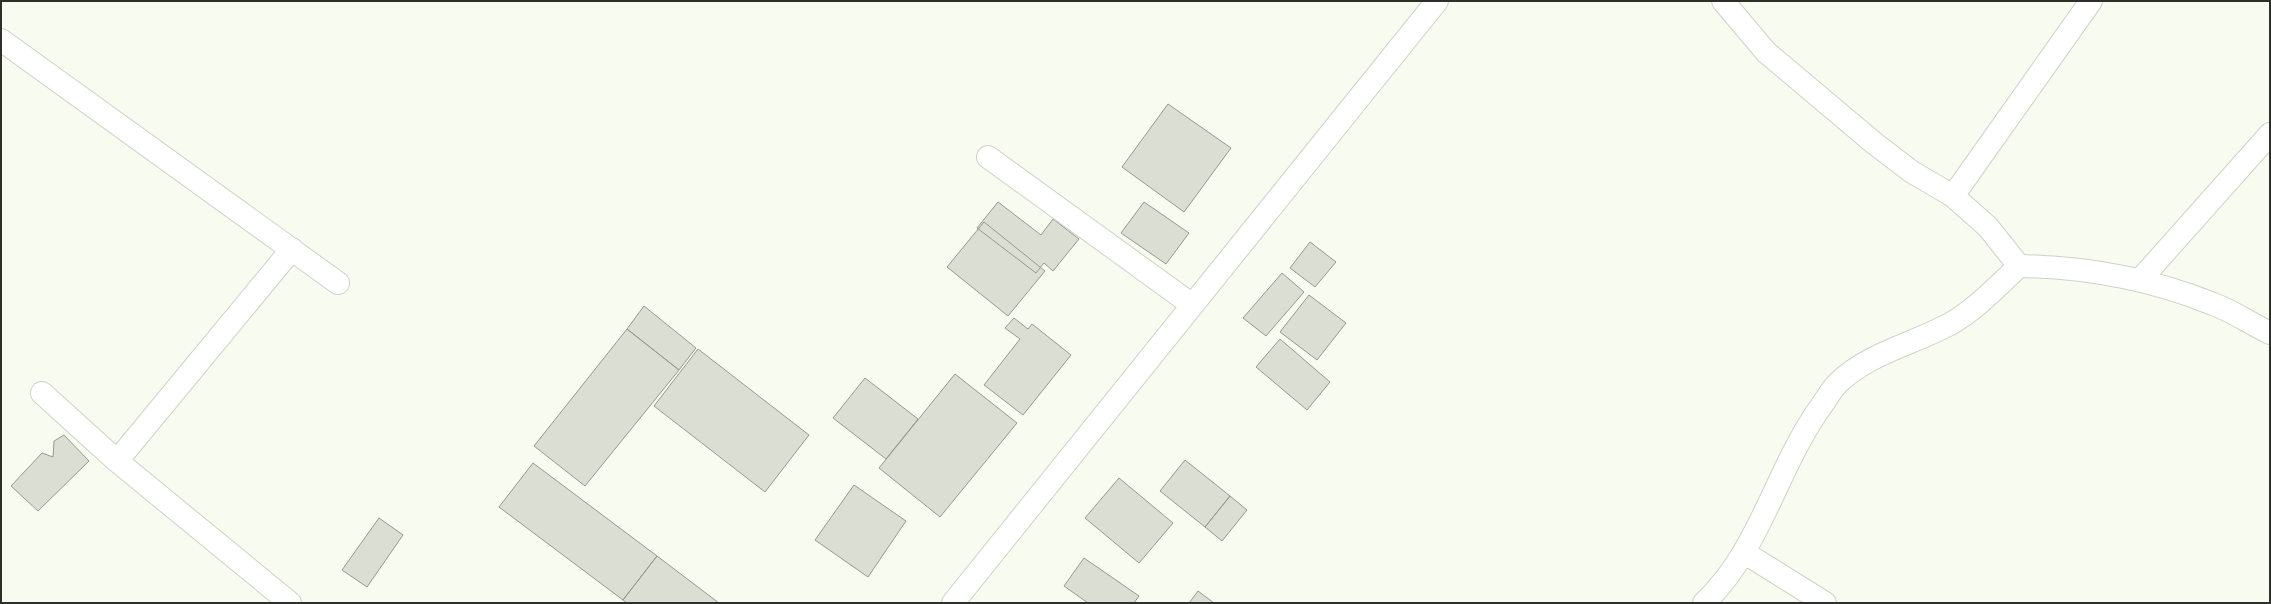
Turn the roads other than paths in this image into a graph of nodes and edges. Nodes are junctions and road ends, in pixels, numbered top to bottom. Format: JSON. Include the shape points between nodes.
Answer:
{"nodes":[{"id":1,"x":1437,"y":1,"type":"edge"},
{"id":2,"x":1723,"y":1,"type":"edge"},
{"id":3,"x":2092,"y":1,"type":"edge"},
{"id":4,"x":1,"y":40,"type":"edge"},
{"id":5,"x":2270,"y":134,"type":"edge"},
{"id":6,"x":988,"y":157,"type":"dead end"},
{"id":7,"x":1953,"y":196,"type":"junction"},
{"id":8,"x":292,"y":249,"type":"junction"},
{"id":9,"x":2019,"y":266,"type":"junction"},
{"id":10,"x":2140,"y":280,"type":"junction"},
{"id":11,"x":338,"y":283,"type":"dead end"},
{"id":12,"x":1191,"y":304,"type":"junction"},
{"id":13,"x":2270,"y":333,"type":"edge"},
{"id":14,"x":42,"y":393,"type":"dead end"},
{"id":15,"x":117,"y":461,"type":"junction"},
{"id":16,"x":1745,"y":553,"type":"junction"},
{"id":17,"x":290,"y":603,"type":"edge"},
{"id":18,"x":953,"y":603,"type":"edge"},
{"id":19,"x":1704,"y":603,"type":"edge"},
{"id":20,"x":1825,"y":603,"type":"edge"}],
"edges":[{"from":1,"to":12,"type":"street"},
{"from":2,"to":7,"type":"street","via":[[1772,57],[1879,147],[1912,172]]},
{"from":3,"to":7,"type":"street"},
{"from":4,"to":8,"type":"street"},
{"from":5,"to":10,"type":"street"},
{"from":6,"to":12,"type":"street"},
{"from":7,"to":9,"type":"street","via":[[1988,228]]},
{"from":8,"to":11,"type":"street"},
{"from":8,"to":15,"type":"street"},
{"from":9,"to":10,"type":"street","via":[[2063,267]]},
{"from":9,"to":16,"type":"street","via":[[1982,300],[1950,324],[1890,350],[1838,383],[1807,427]]},
{"from":10,"to":13,"type":"street","via":[[2214,304]]},
{"from":12,"to":18,"type":"street"},
{"from":14,"to":15,"type":"street"},
{"from":15,"to":17,"type":"street"},
{"from":16,"to":19,"type":"street","via":[[1721,587]]},
{"from":16,"to":20,"type":"street"}]}
